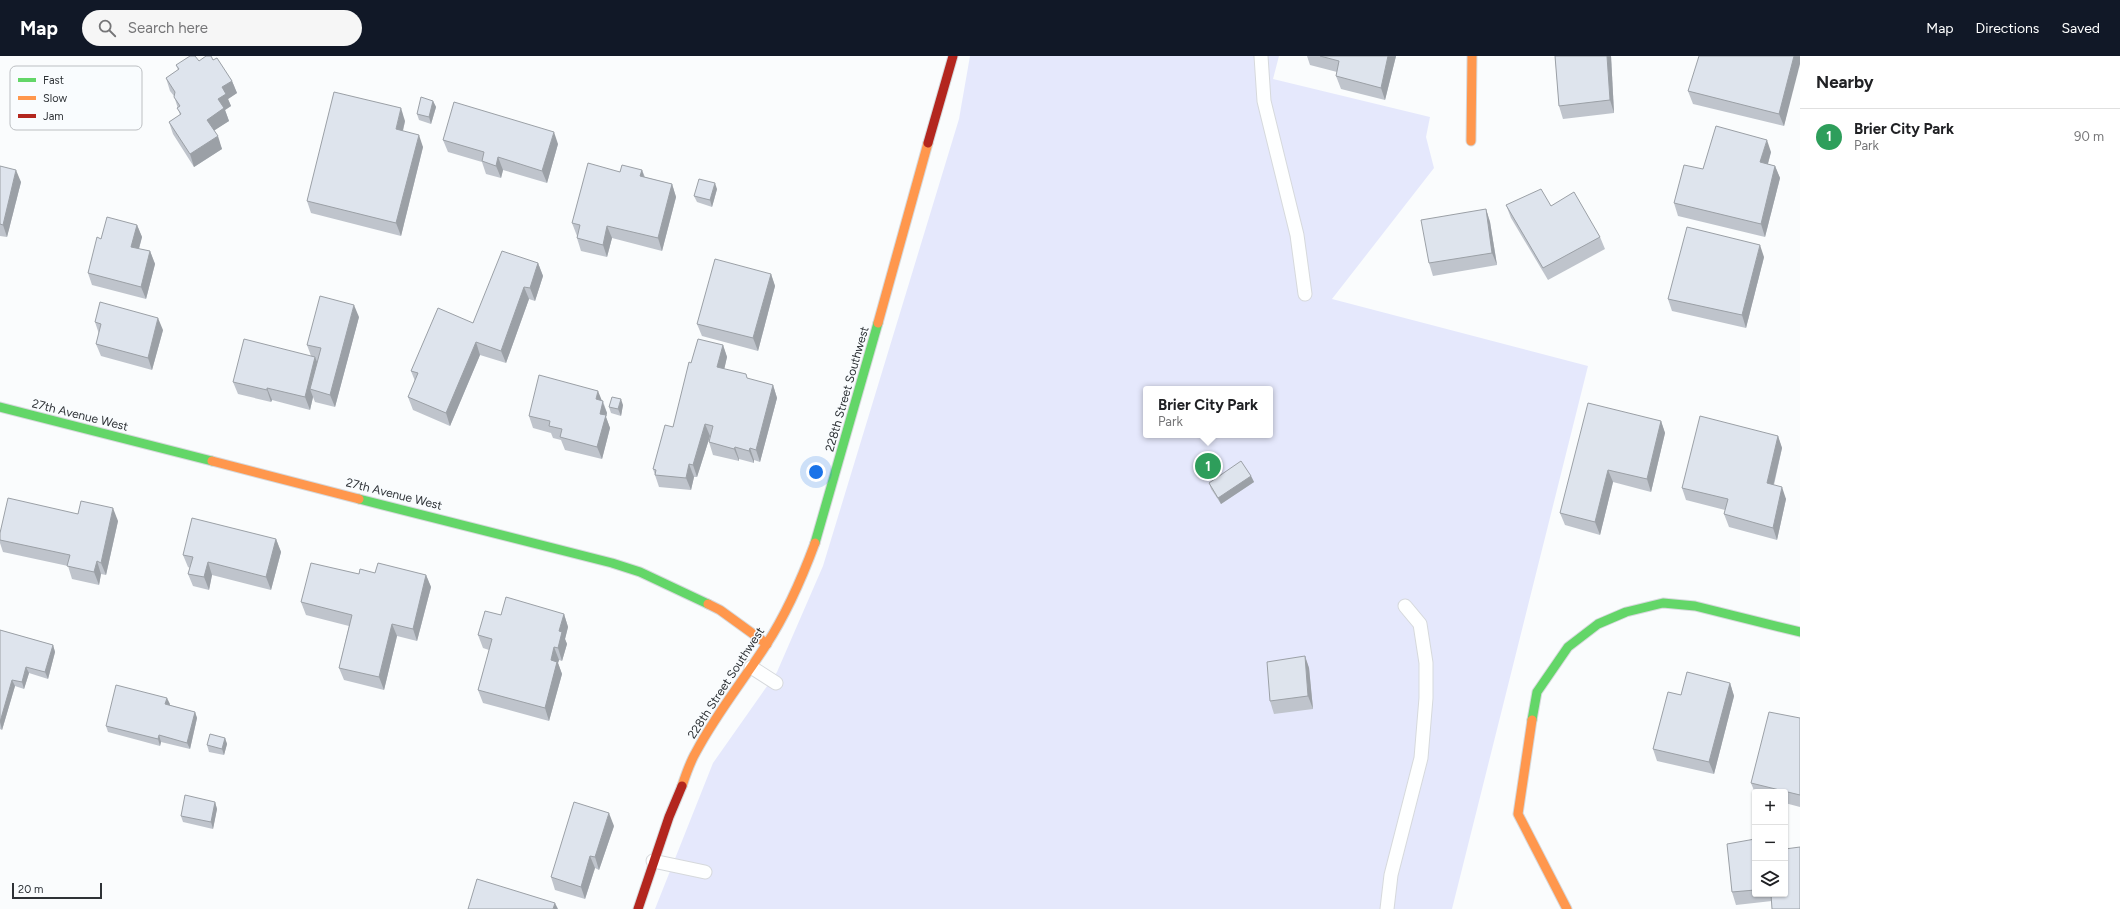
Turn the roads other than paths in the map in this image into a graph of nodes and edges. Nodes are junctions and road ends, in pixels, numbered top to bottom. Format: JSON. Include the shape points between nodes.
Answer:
{"nodes":[{"id":1,"x":953,"y":56,"type":"edge"},
{"id":2,"x":1261,"y":56,"type":"edge"},
{"id":3,"x":1472,"y":56,"type":"edge"},
{"id":4,"x":1471,"y":140,"type":"dead end"},
{"id":5,"x":1305,"y":294,"type":"dead end"},
{"id":6,"x":0,"y":407,"type":"edge"},
{"id":7,"x":1405,"y":606,"type":"dead end"},
{"id":8,"x":1800,"y":632,"type":"edge"},
{"id":9,"x":767,"y":644,"type":"junction"},
{"id":10,"x":751,"y":667,"type":"junction"},
{"id":11,"x":776,"y":683,"type":"dead end"},
{"id":12,"x":653,"y":861,"type":"junction"},
{"id":13,"x":705,"y":872,"type":"dead end"},
{"id":14,"x":638,"y":909,"type":"edge"},
{"id":15,"x":1387,"y":909,"type":"edge"},
{"id":16,"x":1567,"y":909,"type":"edge"}],
"edges":[{"from":1,"to":9,"type":"street","name":"228th Street Southwest","via":[[817,538],[801,580]]},
{"from":2,"to":5,"type":"lane","via":[[1264,101],[1297,234]]},
{"from":3,"to":4,"type":"street"},
{"from":6,"to":9,"type":"street","name":"27th Avenue West","via":[[612,563],[640,572],[720,610]]},
{"from":7,"to":15,"type":"lane","via":[[1420,624],[1426,663],[1426,698],[1421,758],[1390,875]]},
{"from":8,"to":16,"type":"street","via":[[1695,606],[1663,603],[1626,612],[1598,624],[1568,647],[1537,692],[1526,749],[1518,814]]},
{"from":9,"to":10,"type":"street","name":"228th Street Southwest"},
{"from":10,"to":11,"type":"lane"},
{"from":10,"to":12,"type":"street","name":"228th Street Southwest","via":[[695,753]]},
{"from":12,"to":13,"type":"lane"},
{"from":12,"to":14,"type":"street","name":"228th Street Southwest"}]}
